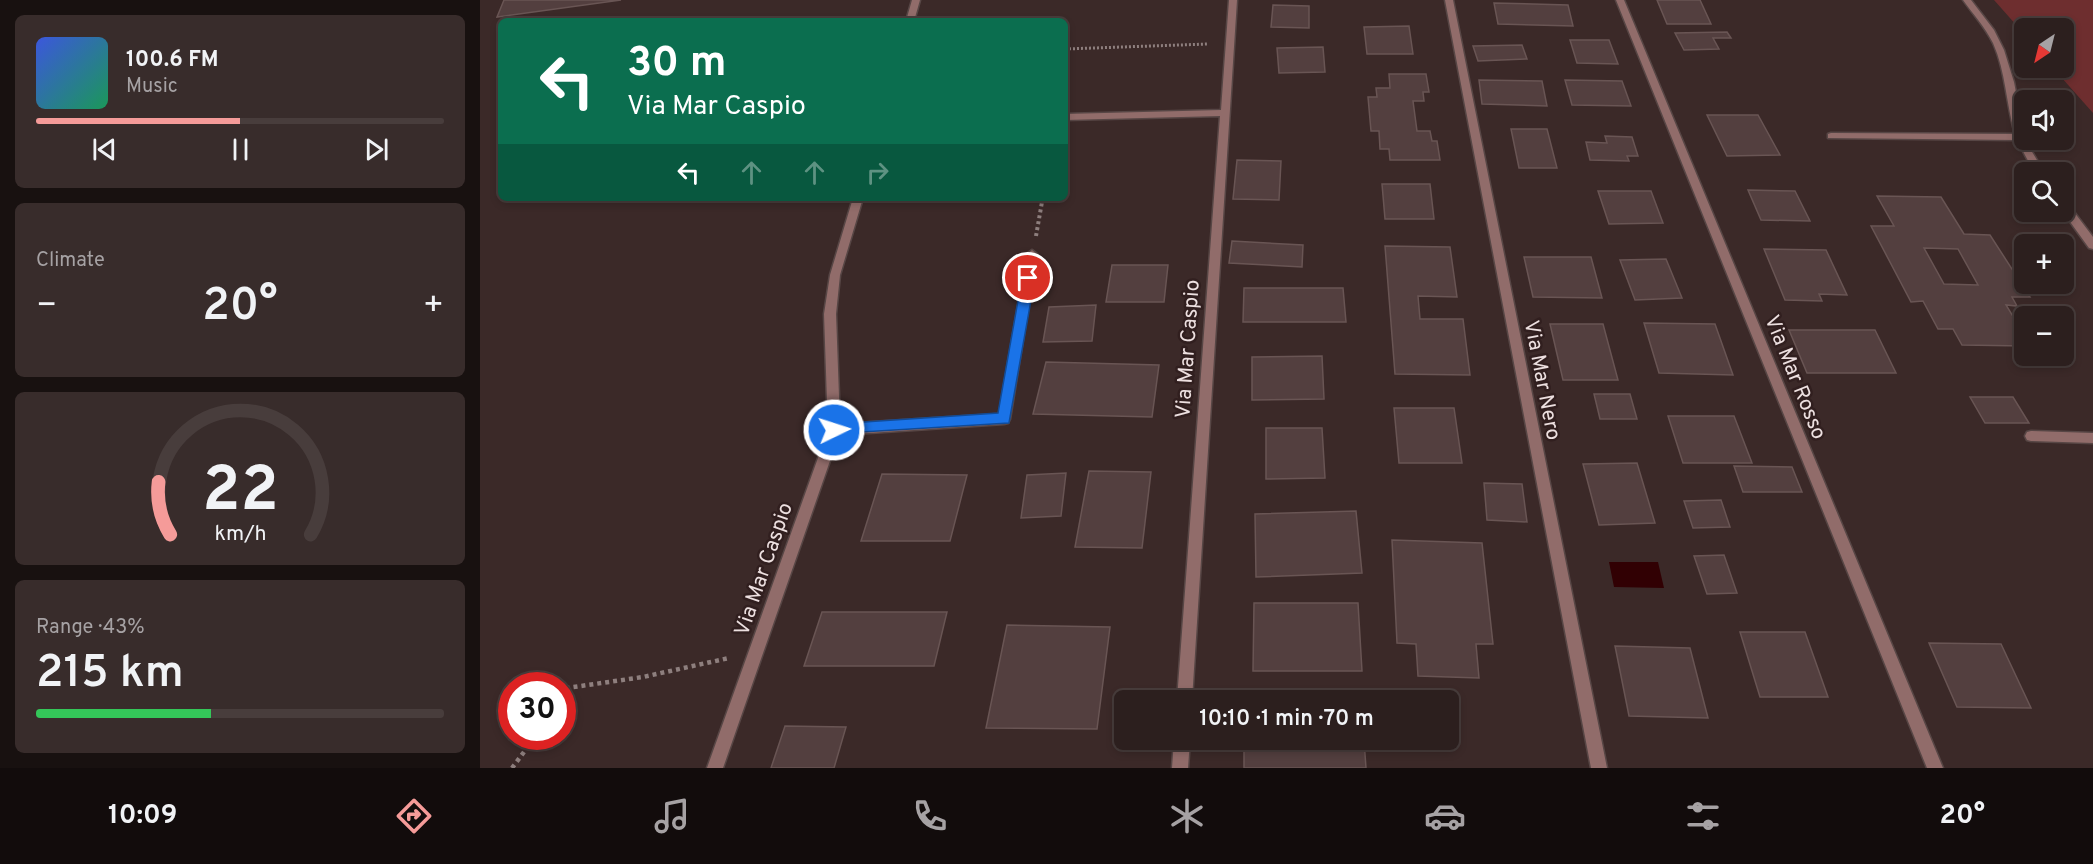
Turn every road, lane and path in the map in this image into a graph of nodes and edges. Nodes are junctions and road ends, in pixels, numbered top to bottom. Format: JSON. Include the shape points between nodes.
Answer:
{"nodes":[{"id":1,"x":916,"y":0,"type":"edge"},
{"id":2,"x":1233,"y":0,"type":"edge"},
{"id":3,"x":1449,"y":0,"type":"edge"},
{"id":4,"x":1620,"y":0,"type":"edge"},
{"id":5,"x":1967,"y":0,"type":"edge"},
{"id":6,"x":911,"y":18,"type":"edge"},
{"id":7,"x":1229,"y":44,"type":"junction"},
{"id":8,"x":1068,"y":49,"type":"edge"},
{"id":9,"x":1224,"y":113,"type":"junction"},
{"id":10,"x":2014,"y":114,"type":"edge"},
{"id":11,"x":1068,"y":117,"type":"edge"},
{"id":12,"x":1831,"y":136,"type":"dead end"},
{"id":13,"x":2014,"y":137,"type":"edge"},
{"id":14,"x":857,"y":201,"type":"edge"},
{"id":15,"x":1041,"y":201,"type":"edge"},
{"id":16,"x":2074,"y":219,"type":"edge"},
{"id":17,"x":2093,"y":245,"type":"edge"},
{"id":18,"x":1032,"y":254,"type":"joint"},
{"id":19,"x":834,"y":430,"type":"junction"},
{"id":20,"x":2031,"y":436,"type":"dead end"},
{"id":21,"x":2093,"y":438,"type":"edge"},
{"id":22,"x":756,"y":652,"type":"junction"},
{"id":23,"x":576,"y":687,"type":"edge"},
{"id":24,"x":1185,"y":690,"type":"edge"},
{"id":25,"x":526,"y":750,"type":"edge"},
{"id":26,"x":1181,"y":750,"type":"edge"},
{"id":27,"x":512,"y":768,"type":"edge"},
{"id":28,"x":715,"y":768,"type":"edge"},
{"id":29,"x":1180,"y":768,"type":"edge"},
{"id":30,"x":1599,"y":768,"type":"edge"},
{"id":31,"x":1935,"y":768,"type":"edge"}],
"edges":[{"from":1,"to":6,"type":"street"},
{"from":2,"to":7,"type":"street","name":"Via Mar Caspio"},
{"from":3,"to":30,"type":"street","name":"Via Mar Nero"},
{"from":4,"to":31,"type":"street","name":"Via Mar Rosso"},
{"from":5,"to":10,"type":"street","via":[[2000,50]]},
{"from":7,"to":8,"type":"path"},
{"from":7,"to":9,"type":"street","name":"Via Mar Caspio"},
{"from":9,"to":11,"type":"street"},
{"from":9,"to":24,"type":"street","name":"Via Mar Caspio"},
{"from":12,"to":13,"type":"street"},
{"from":14,"to":19,"type":"street","via":[[835,275],[830,314]]},
{"from":15,"to":18,"type":"path"},
{"from":16,"to":17,"type":"street"},
{"from":18,"to":19,"type":"street","via":[[1004,418]]},
{"from":19,"to":22,"type":"street","name":"Via Mar Caspio"},
{"from":20,"to":21,"type":"street"},
{"from":22,"to":23,"type":"path","via":[[643,677]]},
{"from":22,"to":28,"type":"street","name":"Via Mar Caspio"},
{"from":25,"to":27,"type":"path"},
{"from":26,"to":29,"type":"street"}]}
